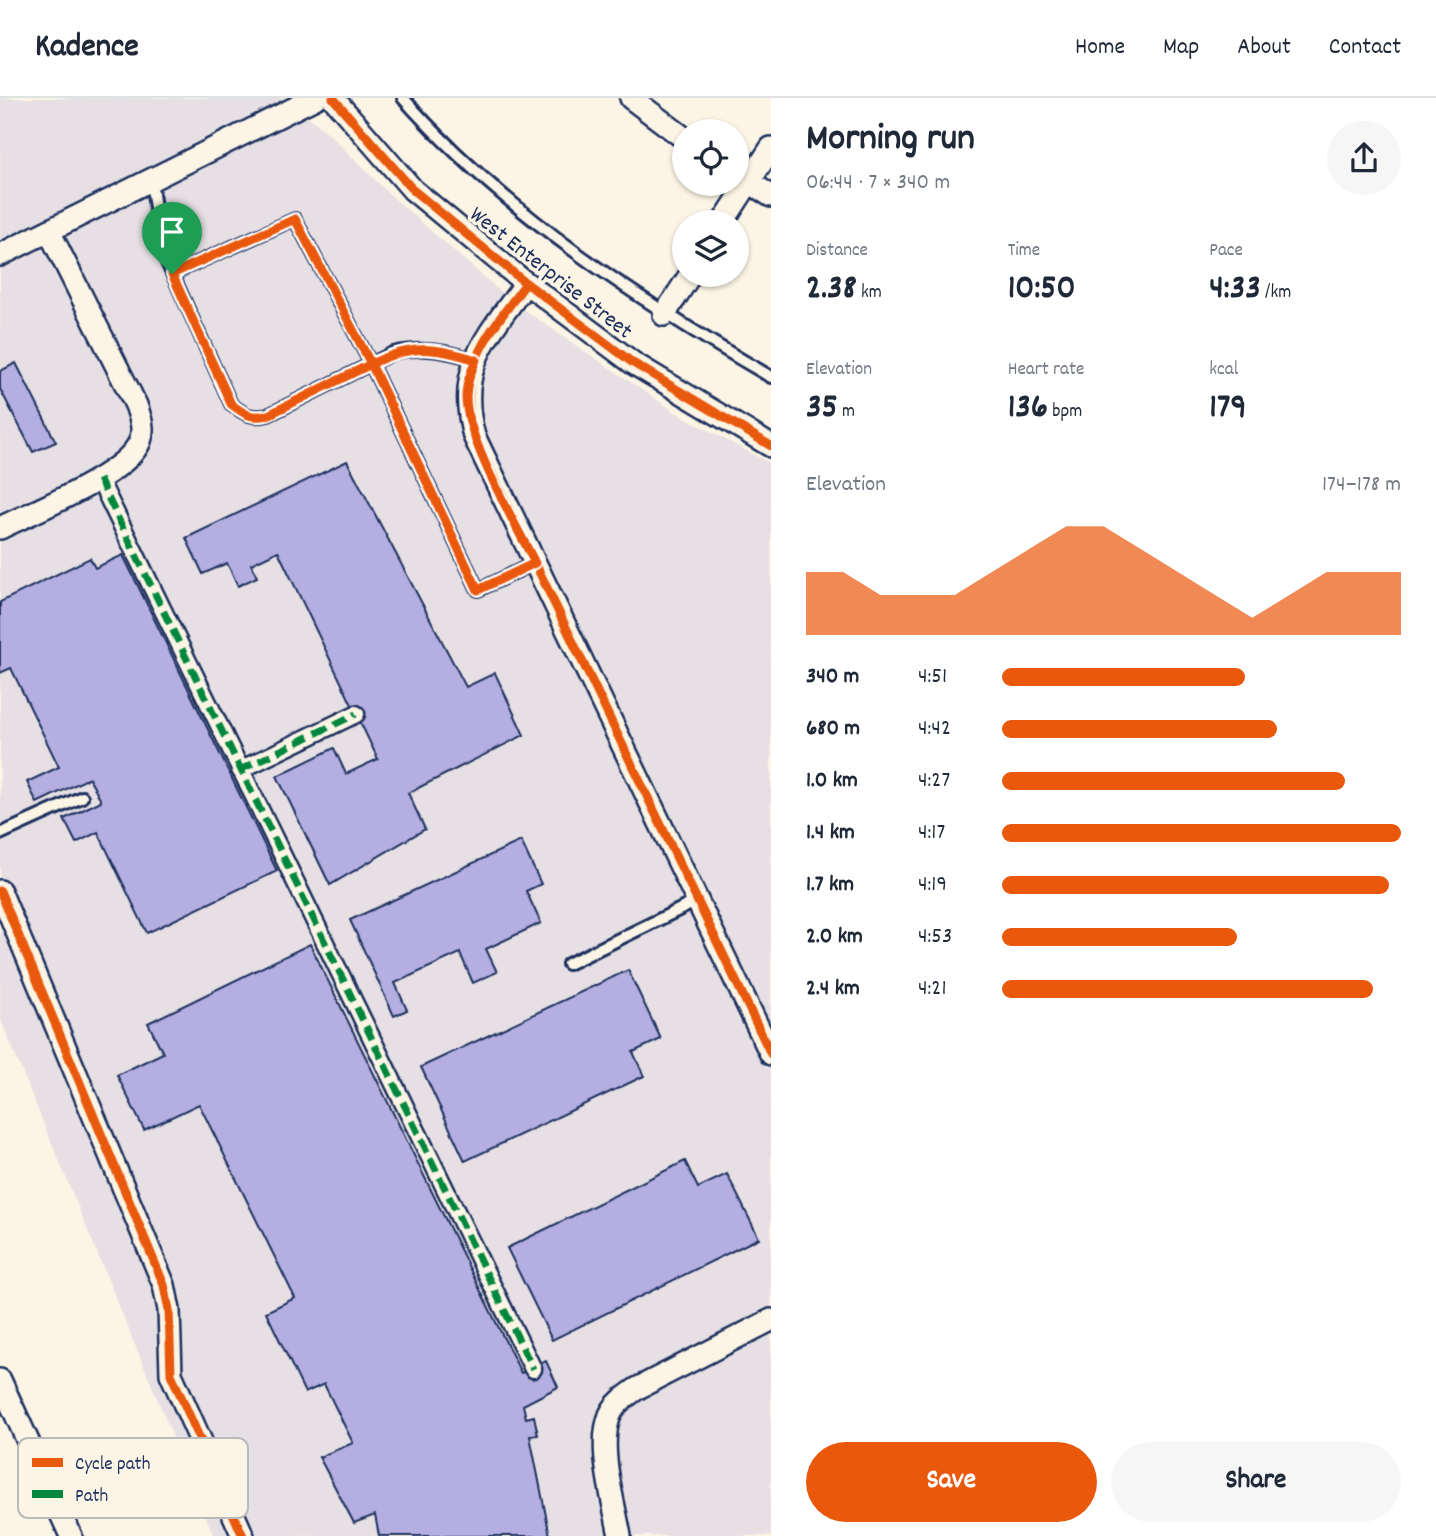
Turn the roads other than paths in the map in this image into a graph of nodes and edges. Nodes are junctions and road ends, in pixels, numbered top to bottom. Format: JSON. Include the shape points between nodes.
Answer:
{"nodes":[{"id":1,"x":315,"y":98,"type":"edge"},
{"id":2,"x":333,"y":98,"type":"edge"},
{"id":3,"x":403,"y":98,"type":"edge"},
{"id":4,"x":631,"y":98,"type":"edge"},
{"id":5,"x":672,"y":129,"type":"edge"},
{"id":6,"x":771,"y":148,"type":"edge"},
{"id":7,"x":749,"y":172,"type":"edge"},
{"id":8,"x":151,"y":180,"type":"junction"},
{"id":9,"x":749,"y":182,"type":"edge"},
{"id":10,"x":771,"y":196,"type":"edge"},
{"id":11,"x":49,"y":231,"type":"junction"},
{"id":12,"x":0,"y":255,"type":"edge"},
{"id":13,"x":172,"y":274,"type":"junction"},
{"id":14,"x":526,"y":283,"type":"junction"},
{"id":15,"x":682,"y":287,"type":"edge"},
{"id":16,"x":664,"y":315,"type":"junction"},
{"id":17,"x":476,"y":360,"type":"junction"},
{"id":18,"x":371,"y":364,"type":"junction"},
{"id":19,"x":771,"y":377,"type":"edge"},
{"id":20,"x":771,"y":446,"type":"edge"},
{"id":21,"x":99,"y":479,"type":"junction"},
{"id":22,"x":0,"y":528,"type":"edge"},
{"id":23,"x":535,"y":563,"type":"junction"},
{"id":24,"x":356,"y":714,"type":"dead end"},
{"id":25,"x":240,"y":770,"type":"junction"},
{"id":26,"x":82,"y":797,"type":"dead end"},
{"id":27,"x":0,"y":834,"type":"edge"},
{"id":28,"x":0,"y":891,"type":"edge"},
{"id":29,"x":697,"y":901,"type":"junction"},
{"id":30,"x":568,"y":964,"type":"dead end"},
{"id":31,"x":771,"y":1054,"type":"edge"},
{"id":32,"x":771,"y":1320,"type":"edge"},
{"id":33,"x":533,"y":1369,"type":"dead end"},
{"id":34,"x":0,"y":1380,"type":"edge"},
{"id":35,"x":26,"y":1438,"type":"edge"},
{"id":36,"x":199,"y":1438,"type":"edge"},
{"id":37,"x":63,"y":1518,"type":"edge"},
{"id":38,"x":235,"y":1518,"type":"edge"},
{"id":39,"x":71,"y":1536,"type":"edge"},
{"id":40,"x":243,"y":1536,"type":"edge"},
{"id":41,"x":620,"y":1536,"type":"edge"}],
"edges":[{"from":1,"to":8,"type":"street"},
{"from":2,"to":14,"type":"street","name":"West Enterprise Street","via":[[413,190]]},
{"from":3,"to":16,"type":"lane","via":[[509,202]]},
{"from":4,"to":5,"type":"street"},
{"from":6,"to":7,"type":"street"},
{"from":8,"to":11,"type":"street"},
{"from":8,"to":13,"type":"lane","via":[[160,249]]},
{"from":9,"to":10,"type":"street"},
{"from":11,"to":12,"type":"street"},
{"from":11,"to":21,"type":"street","via":[[142,422],[141,440],[132,455]]},
{"from":13,"to":18,"type":"lane","via":[[295,219]]},
{"from":13,"to":18,"type":"lane","via":[[231,404],[244,414],[268,415]]},
{"from":14,"to":17,"type":"street"},
{"from":14,"to":20,"type":"street","name":"West Enterprise Street","via":[[633,363]]},
{"from":15,"to":16,"type":"street"},
{"from":16,"to":19,"type":"lane"},
{"from":17,"to":18,"type":"lane","via":[[452,352],[409,349]]},
{"from":17,"to":23,"type":"street","via":[[466,396],[474,436]]},
{"from":18,"to":23,"type":"lane","via":[[478,590]]},
{"from":21,"to":22,"type":"street"},
{"from":21,"to":25,"type":"street"},
{"from":23,"to":29,"type":"street"},
{"from":24,"to":25,"type":"street"},
{"from":25,"to":33,"type":"street"},
{"from":26,"to":27,"type":"lane"},
{"from":28,"to":36,"type":"street","via":[[164,1285],[171,1374]]},
{"from":29,"to":30,"type":"lane"},
{"from":29,"to":31,"type":"street"},
{"from":32,"to":41,"type":"street","via":[[638,1388],[611,1413],[605,1447]]},
{"from":34,"to":35,"type":"street"},
{"from":37,"to":39,"type":"street"},
{"from":38,"to":40,"type":"street"}]}
